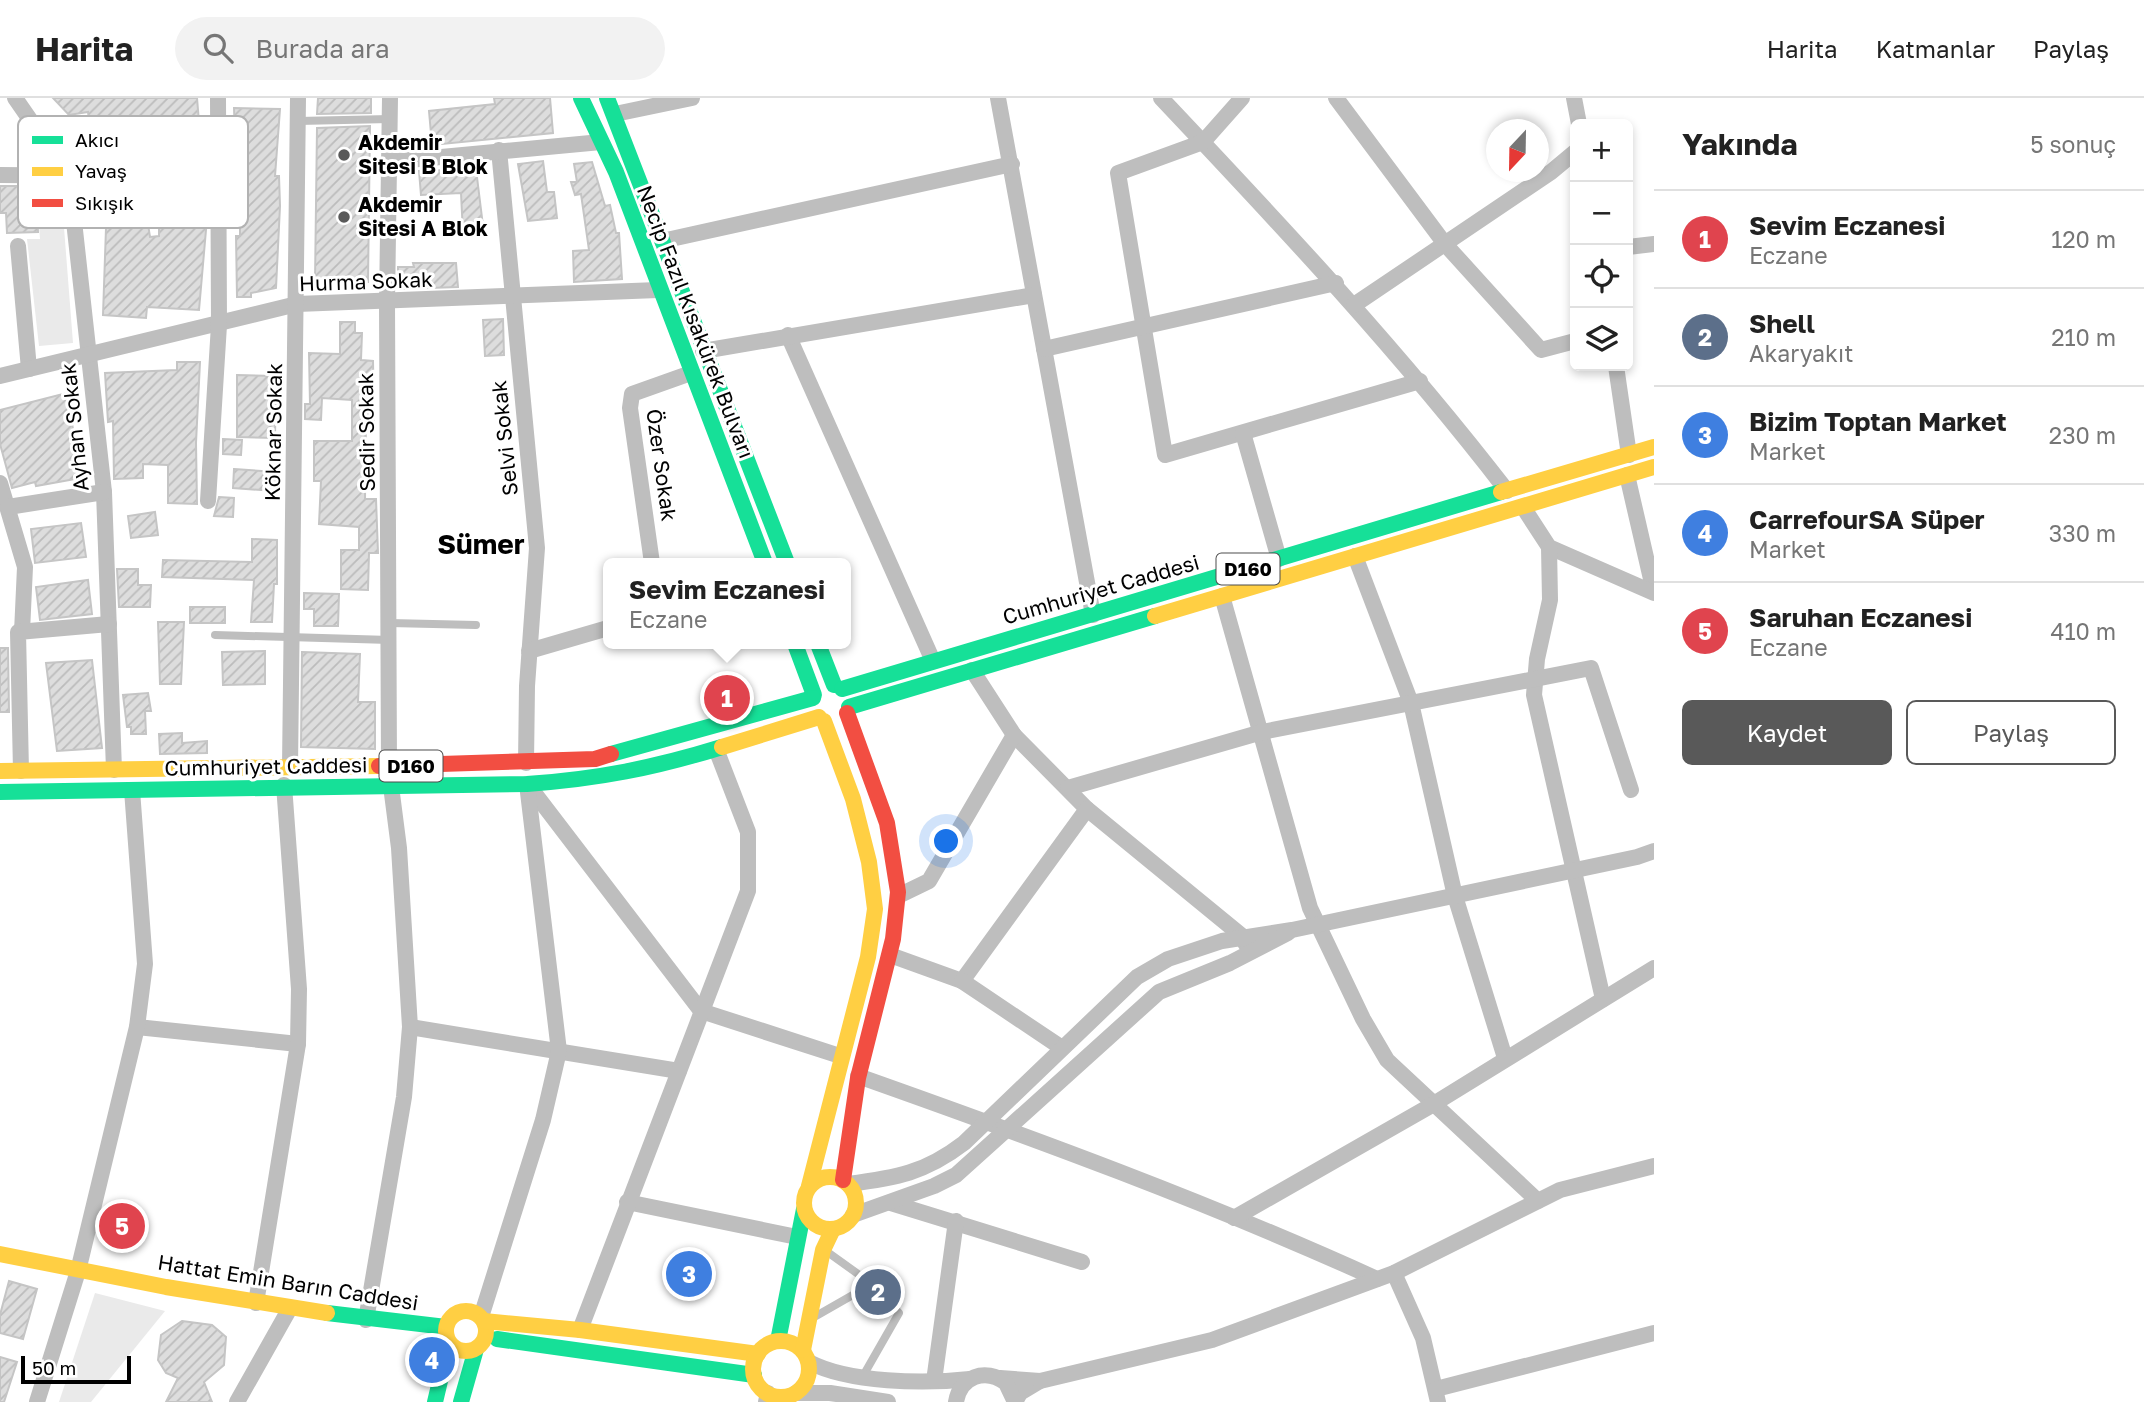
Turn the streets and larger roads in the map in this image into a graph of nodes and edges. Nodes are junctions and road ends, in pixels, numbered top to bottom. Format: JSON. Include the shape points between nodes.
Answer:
{"nodes":[{"id":1,"x":15,"y":98,"type":"edge"},
{"id":2,"x":218,"y":98,"type":"edge"},
{"id":3,"x":298,"y":98,"type":"edge"},
{"id":4,"x":390,"y":98,"type":"edge"},
{"id":5,"x":581,"y":98,"type":"edge"},
{"id":6,"x":607,"y":98,"type":"edge"},
{"id":7,"x":692,"y":98,"type":"edge"},
{"id":8,"x":998,"y":98,"type":"edge"},
{"id":9,"x":1161,"y":98,"type":"edge"},
{"id":10,"x":1242,"y":98,"type":"edge"},
{"id":11,"x":1336,"y":98,"type":"edge"},
{"id":12,"x":1578,"y":99,"type":"edge"},
{"id":13,"x":615,"y":114,"type":"junction"},
{"id":14,"x":27,"y":116,"type":"edge"},
{"id":15,"x":218,"y":116,"type":"edge"},
{"id":16,"x":1579,"y":119,"type":"edge"},
{"id":17,"x":601,"y":142,"type":"junction"},
{"id":18,"x":1203,"y":142,"type":"junction"},
{"id":19,"x":499,"y":150,"type":"junction"},
{"id":20,"x":1570,"y":156,"type":"edge"},
{"id":21,"x":387,"y":162,"type":"junction"},
{"id":22,"x":1012,"y":164,"type":"junction"},
{"id":23,"x":0,"y":175,"type":"edge"},
{"id":24,"x":18,"y":175,"type":"edge"},
{"id":25,"x":75,"y":228,"type":"edge"},
{"id":26,"x":220,"y":228,"type":"edge"},
{"id":27,"x":662,"y":241,"type":"junction"},
{"id":28,"x":1445,"y":244,"type":"junction"},
{"id":29,"x":1654,"y":244,"type":"edge"},
{"id":30,"x":18,"y":246,"type":"dead end"},
{"id":31,"x":1633,"y":246,"type":"edge"},
{"id":32,"x":1336,"y":284,"type":"junction"},
{"id":33,"x":658,"y":290,"type":"junction"},
{"id":34,"x":1034,"y":295,"type":"junction"},
{"id":35,"x":512,"y":298,"type":"junction"},
{"id":36,"x":387,"y":303,"type":"junction"},
{"id":37,"x":297,"y":304,"type":"junction"},
{"id":38,"x":1354,"y":305,"type":"junction"},
{"id":39,"x":219,"y":325,"type":"junction"},
{"id":40,"x":1146,"y":329,"type":"junction"},
{"id":41,"x":788,"y":335,"type":"junction"},
{"id":42,"x":1570,"y":342,"type":"edge"},
{"id":43,"x":1044,"y":349,"type":"junction"},
{"id":44,"x":703,"y":351,"type":"junction"},
{"id":45,"x":88,"y":355,"type":"junction"},
{"id":46,"x":30,"y":369,"type":"junction"},
{"id":47,"x":1617,"y":371,"type":"edge"},
{"id":48,"x":691,"y":373,"type":"junction"},
{"id":49,"x":0,"y":376,"type":"edge"},
{"id":50,"x":1420,"y":381,"type":"junction"},
{"id":51,"x":1243,"y":433,"type":"junction"},
{"id":52,"x":1654,"y":447,"type":"edge"},
{"id":53,"x":1629,"y":455,"type":"junction"},
{"id":54,"x":1654,"y":467,"type":"edge"},
{"id":55,"x":1628,"y":475,"type":"junction"},
{"id":56,"x":0,"y":483,"type":"edge"},
{"id":57,"x":1507,"y":491,"type":"junction"},
{"id":58,"x":104,"y":492,"type":"junction"},
{"id":59,"x":208,"y":501,"type":"dead end"},
{"id":60,"x":8,"y":507,"type":"junction"},
{"id":61,"x":1522,"y":507,"type":"junction"},
{"id":62,"x":1549,"y":547,"type":"junction"},
{"id":63,"x":1355,"y":556,"type":"junction"},
{"id":64,"x":651,"y":558,"type":"edge"},
{"id":65,"x":763,"y":558,"type":"edge"},
{"id":66,"x":785,"y":558,"type":"edge"},
{"id":67,"x":1279,"y":559,"type":"junction"},
{"id":68,"x":1654,"y":592,"type":"edge"},
{"id":69,"x":1222,"y":596,"type":"junction"},
{"id":70,"x":1093,"y":615,"type":"junction"},
{"id":71,"x":109,"y":624,"type":"junction"},
{"id":72,"x":603,"y":629,"type":"edge"},
{"id":73,"x":22,"y":632,"type":"junction"},
{"id":74,"x":797,"y":649,"type":"edge"},
{"id":75,"x":820,"y":649,"type":"edge"},
{"id":76,"x":529,"y":650,"type":"junction"},
{"id":77,"x":933,"y":661,"type":"junction"},
{"id":78,"x":972,"y":670,"type":"junction"},
{"id":79,"x":1535,"y":678,"type":"junction"},
{"id":80,"x":838,"y":687,"type":"junction"},
{"id":81,"x":814,"y":697,"type":"junction"},
{"id":82,"x":1411,"y":703,"type":"junction"},
{"id":83,"x":848,"y":710,"type":"junction"},
{"id":84,"x":822,"y":719,"type":"junction"},
{"id":85,"x":1262,"y":732,"type":"junction"},
{"id":86,"x":1014,"y":735,"type":"junction"},
{"id":87,"x":716,"y":749,"type":"junction"},
{"id":88,"x":526,"y":763,"type":"junction"},
{"id":89,"x":389,"y":766,"type":"junction"},
{"id":90,"x":290,"y":767,"type":"junction"},
{"id":91,"x":114,"y":770,"type":"junction"},
{"id":92,"x":0,"y":771,"type":"edge"},
{"id":93,"x":21,"y":771,"type":"junction"},
{"id":94,"x":527,"y":784,"type":"junction"},
{"id":95,"x":284,"y":785,"type":"junction"},
{"id":96,"x":391,"y":786,"type":"junction"},
{"id":97,"x":1068,"y":788,"type":"junction"},
{"id":98,"x":132,"y":790,"type":"junction"},
{"id":99,"x":1631,"y":790,"type":"dead end"},
{"id":100,"x":0,"y":792,"type":"edge"},
{"id":101,"x":1087,"y":809,"type":"junction"},
{"id":102,"x":1654,"y":851,"type":"edge"},
{"id":103,"x":1575,"y":871,"type":"junction"},
{"id":104,"x":898,"y":895,"type":"junction"},
{"id":105,"x":1455,"y":896,"type":"junction"},
{"id":106,"x":1318,"y":925,"type":"junction"},
{"id":107,"x":1292,"y":930,"type":"junction"},
{"id":108,"x":1242,"y":936,"type":"junction"},
{"id":109,"x":1248,"y":954,"type":"junction"},
{"id":110,"x":890,"y":955,"type":"junction"},
{"id":111,"x":1654,"y":968,"type":"edge"},
{"id":112,"x":962,"y":981,"type":"junction"},
{"id":113,"x":1604,"y":999,"type":"junction"},
{"id":114,"x":701,"y":1011,"type":"junction"},
{"id":115,"x":136,"y":1027,"type":"junction"},
{"id":116,"x":410,"y":1027,"type":"junction"},
{"id":117,"x":298,"y":1044,"type":"junction"},
{"id":118,"x":1062,"y":1048,"type":"junction"},
{"id":119,"x":559,"y":1051,"type":"junction"},
{"id":120,"x":840,"y":1056,"type":"junction"},
{"id":121,"x":1505,"y":1058,"type":"junction"},
{"id":122,"x":679,"y":1071,"type":"junction"},
{"id":123,"x":858,"y":1076,"type":"junction"},
{"id":124,"x":1433,"y":1105,"type":"junction"},
{"id":125,"x":986,"y":1121,"type":"junction"},
{"id":126,"x":1007,"y":1131,"type":"junction"},
{"id":127,"x":1654,"y":1166,"type":"edge"},
{"id":128,"x":846,"y":1182,"type":"junction"},
{"id":129,"x":809,"y":1186,"type":"junction"},
{"id":130,"x":1538,"y":1201,"type":"junction"},
{"id":131,"x":627,"y":1202,"type":"junction"},
{"id":132,"x":891,"y":1203,"type":"junction"},
{"id":133,"x":804,"y":1209,"type":"junction"},
{"id":134,"x":853,"y":1215,"type":"junction"},
{"id":135,"x":1234,"y":1218,"type":"junction"},
{"id":136,"x":956,"y":1221,"type":"junction"},
{"id":137,"x":834,"y":1229,"type":"junction"},
{"id":138,"x":797,"y":1237,"type":"junction"},
{"id":139,"x":0,"y":1254,"type":"edge"},
{"id":140,"x":1082,"y":1262,"type":"dead end"},
{"id":141,"x":78,"y":1271,"type":"junction"},
{"id":142,"x":1394,"y":1273,"type":"junction"},
{"id":143,"x":1377,"y":1279,"type":"junction"},
{"id":144,"x":256,"y":1303,"type":"junction"},
{"id":145,"x":290,"y":1308,"type":"junction"},
{"id":146,"x":366,"y":1320,"type":"junction"},
{"id":147,"x":580,"y":1330,"type":"junction"},
{"id":148,"x":482,"y":1331,"type":"junction"},
{"id":149,"x":1654,"y":1333,"type":"edge"},
{"id":150,"x":447,"y":1335,"type":"junction"},
{"id":151,"x":778,"y":1341,"type":"junction"},
{"id":152,"x":758,"y":1354,"type":"junction"},
{"id":153,"x":806,"y":1356,"type":"junction"},
{"id":154,"x":754,"y":1375,"type":"junction"},
{"id":155,"x":970,"y":1378,"type":"junction"},
{"id":156,"x":1000,"y":1378,"type":"junction"},
{"id":157,"x":934,"y":1381,"type":"junction"},
{"id":158,"x":1040,"y":1381,"type":"junction"},
{"id":159,"x":1437,"y":1396,"type":"edge"},
{"id":160,"x":790,"y":1397,"type":"edge"},
{"id":161,"x":767,"y":1398,"type":"edge"},
{"id":162,"x":37,"y":1402,"type":"edge"},
{"id":163,"x":237,"y":1402,"type":"edge"},
{"id":164,"x":435,"y":1402,"type":"edge"},
{"id":165,"x":461,"y":1402,"type":"edge"},
{"id":166,"x":888,"y":1402,"type":"edge"},
{"id":167,"x":956,"y":1402,"type":"edge"},
{"id":168,"x":1015,"y":1402,"type":"edge"}],
"edges":[{"from":1,"to":14,"type":"street","name":"Ayhan Sokak"},
{"from":2,"to":15,"type":"street"},
{"from":3,"to":37,"type":"street","name":"Köknar Sokak"},
{"from":4,"to":21,"type":"street","name":"Sedir Sokak"},
{"from":5,"to":17,"type":"main road","name":"Necip Fazıl Kısakürek Bulvarı"},
{"from":6,"to":13,"type":"main road","name":"Necip Fazıl Kısakürek Bulvarı"},
{"from":7,"to":13,"type":"street"},
{"from":8,"to":22,"type":"street"},
{"from":9,"to":18,"type":"street"},
{"from":10,"to":18,"type":"street"},
{"from":11,"to":28,"type":"street"},
{"from":12,"to":16,"type":"street"},
{"from":13,"to":27,"type":"main road","name":"Necip Fazıl Kısakürek Bulvarı"},
{"from":17,"to":19,"type":"street"},
{"from":17,"to":33,"type":"main road","name":"Necip Fazıl Kısakürek Bulvarı"},
{"from":18,"to":32,"type":"street"},
{"from":18,"to":40,"type":"street","via":[[1118,173]]},
{"from":19,"to":21,"type":"street"},
{"from":19,"to":35,"type":"street","name":"Selvi Sokak"},
{"from":20,"to":28,"type":"street"},
{"from":21,"to":36,"type":"street","name":"Sedir Sokak"},
{"from":22,"to":27,"type":"street"},
{"from":22,"to":34,"type":"street"},
{"from":23,"to":24,"type":"street"},
{"from":25,"to":45,"type":"street","name":"Ayhan Sokak"},
{"from":26,"to":39,"type":"street"},
{"from":27,"to":44,"type":"main road","name":"Necip Fazıl Kısakürek Bulvarı"},
{"from":28,"to":38,"type":"street"},
{"from":28,"to":42,"type":"street","via":[[1541,350]]},
{"from":29,"to":31,"type":"street"},
{"from":30,"to":46,"type":"street"},
{"from":32,"to":38,"type":"street"},
{"from":32,"to":40,"type":"street"},
{"from":33,"to":35,"type":"street","name":"Hurma Sokak"},
{"from":33,"to":48,"type":"main road","name":"Necip Fazıl Kısakürek Bulvarı"},
{"from":34,"to":41,"type":"street"},
{"from":34,"to":43,"type":"street"},
{"from":35,"to":36,"type":"street","name":"Hurma Sokak"},
{"from":35,"to":76,"type":"street","name":"Selvi Sokak","via":[[537,548]]},
{"from":36,"to":37,"type":"street","name":"Hurma Sokak"},
{"from":36,"to":89,"type":"street","name":"Sedir Sokak"},
{"from":37,"to":39,"type":"street","name":"Hurma Sokak"},
{"from":37,"to":90,"type":"street","name":"Köknar Sokak"},
{"from":38,"to":50,"type":"street"},
{"from":39,"to":45,"type":"street","name":"Hurma Sokak"},
{"from":39,"to":59,"type":"street"},
{"from":40,"to":43,"type":"street"},
{"from":40,"to":51,"type":"street","via":[[1165,455]]},
{"from":41,"to":44,"type":"street"},
{"from":41,"to":77,"type":"street"},
{"from":43,"to":70,"type":"street"},
{"from":44,"to":66,"type":"main road","name":"Necip Fazıl Kısakürek Bulvarı"},
{"from":45,"to":46,"type":"street","name":"Hurma Sokak"},
{"from":45,"to":58,"type":"street","name":"Ayhan Sokak"},
{"from":46,"to":49,"type":"street","name":"Hurma Sokak"},
{"from":47,"to":53,"type":"street"},
{"from":48,"to":64,"type":"street","name":"Özer Sokak","via":[[632,394],[630,408]]},
{"from":48,"to":65,"type":"main road","name":"Necip Fazıl Kısakürek Bulvarı"},
{"from":50,"to":51,"type":"street"},
{"from":50,"to":57,"type":"street"},
{"from":51,"to":67,"type":"street"},
{"from":52,"to":53,"type":"main road","name":"Cumhuriyet Caddesi","number":"D160"},
{"from":53,"to":57,"type":"main road","name":"Cumhuriyet Caddesi","number":"D160"},
{"from":54,"to":55,"type":"main road","name":"Cumhuriyet Caddesi","number":"D160"},
{"from":55,"to":61,"type":"main road","name":"Cumhuriyet Caddesi","number":"D160"},
{"from":55,"to":68,"type":"street"},
{"from":56,"to":60,"type":"street"},
{"from":57,"to":67,"type":"main road","name":"Cumhuriyet Caddesi","number":"D160"},
{"from":58,"to":60,"type":"street"},
{"from":58,"to":71,"type":"street","name":"Ayhan Sokak"},
{"from":60,"to":73,"type":"street","via":[[25,566]]},
{"from":61,"to":62,"type":"street"},
{"from":61,"to":63,"type":"main road","name":"Cumhuriyet Caddesi","number":"D160"},
{"from":62,"to":68,"type":"street"},
{"from":62,"to":79,"type":"street","via":[[1550,600]]},
{"from":63,"to":69,"type":"main road","name":"Cumhuriyet Caddesi","number":"D160"},
{"from":63,"to":82,"type":"street"},
{"from":67,"to":70,"type":"main road","name":"Cumhuriyet Caddesi","number":"D160"},
{"from":69,"to":78,"type":"main road","name":"Cumhuriyet Caddesi","number":"D160"},
{"from":69,"to":85,"type":"street"},
{"from":70,"to":77,"type":"main road","name":"Cumhuriyet Caddesi","number":"D160"},
{"from":71,"to":73,"type":"street"},
{"from":71,"to":91,"type":"street","name":"Ayhan Sokak"},
{"from":72,"to":76,"type":"street"},
{"from":73,"to":93,"type":"street","via":[[18,632]]},
{"from":74,"to":81,"type":"main road"},
{"from":75,"to":80,"type":"main road"},
{"from":76,"to":88,"type":"street","name":"Selvi Sokak"},
{"from":77,"to":80,"type":"main road","name":"Cumhuriyet Caddesi","number":"D160"},
{"from":78,"to":83,"type":"main road","name":"Cumhuriyet Caddesi","number":"D160"},
{"from":78,"to":86,"type":"street"},
{"from":79,"to":82,"type":"street"},
{"from":79,"to":99,"type":"street","via":[[1591,668]]},
{"from":79,"to":103,"type":"street","via":[[1534,695]]},
{"from":80,"to":81,"type":"main road","via":[[822,687]]},
{"from":80,"to":83,"type":"main road","via":[[848,695]]},
{"from":81,"to":84,"type":"main road","via":[[813,707]]},
{"from":81,"to":88,"type":"main road","name":"Cumhuriyet Caddesi","number":"D160","via":[[596,759]]},
{"from":82,"to":85,"type":"street"},
{"from":82,"to":105,"type":"street"},
{"from":83,"to":84,"type":"main road","via":[[837,721]]},
{"from":83,"to":104,"type":"main road","via":[[879,799],[896,862]]},
{"from":84,"to":87,"type":"main road","name":"Cumhuriyet Caddesi","number":"D160"},
{"from":84,"to":120,"type":"main road","via":[[853,799],[869,862],[874,909],[868,957]]},
{"from":85,"to":97,"type":"street"},
{"from":85,"to":106,"type":"street"},
{"from":86,"to":97,"type":"street"},
{"from":86,"to":104,"type":"street","via":[[929,881]]},
{"from":87,"to":94,"type":"main road","name":"Cumhuriyet Caddesi","number":"D160","via":[[596,779]]},
{"from":87,"to":114,"type":"street","via":[[748,832],[748,891]]},
{"from":88,"to":89,"type":"main road","name":"Cumhuriyet Caddesi","number":"D160"},
{"from":89,"to":90,"type":"main road","name":"Cumhuriyet Caddesi","number":"D160"},
{"from":90,"to":91,"type":"main road","name":"Cumhuriyet Caddesi","number":"D160"},
{"from":91,"to":93,"type":"main road","name":"Cumhuriyet Caddesi","number":"D160"},
{"from":92,"to":93,"type":"main road","name":"Cumhuriyet Caddesi","number":"D160"},
{"from":94,"to":96,"type":"main road","name":"Cumhuriyet Caddesi","number":"D160"},
{"from":94,"to":114,"type":"street"},
{"from":94,"to":119,"type":"street"},
{"from":95,"to":96,"type":"main road","name":"Cumhuriyet Caddesi","number":"D160"},
{"from":95,"to":98,"type":"main road","name":"Cumhuriyet Caddesi","number":"D160"},
{"from":95,"to":117,"type":"street","via":[[299,989]]},
{"from":96,"to":116,"type":"street"},
{"from":97,"to":101,"type":"street"},
{"from":98,"to":100,"type":"main road","name":"Cumhuriyet Caddesi","number":"D160"},
{"from":98,"to":115,"type":"street","via":[[145,964]]},
{"from":101,"to":108,"type":"street"},
{"from":101,"to":112,"type":"street"},
{"from":102,"to":103,"type":"street"},
{"from":103,"to":105,"type":"street"},
{"from":103,"to":113,"type":"street"},
{"from":104,"to":110,"type":"main road"},
{"from":105,"to":106,"type":"street"},
{"from":105,"to":121,"type":"street"},
{"from":106,"to":107,"type":"street"},
{"from":106,"to":124,"type":"street","via":[[1387,1060]]},
{"from":107,"to":108,"type":"street"},
{"from":107,"to":109,"type":"street"},
{"from":108,"to":109,"type":"street"},
{"from":108,"to":118,"type":"street","via":[[1168,960],[1136,978]]},
{"from":109,"to":126,"type":"street","via":[[1158,992]]},
{"from":110,"to":112,"type":"street"},
{"from":110,"to":123,"type":"main road"},
{"from":111,"to":113,"type":"street"},
{"from":112,"to":118,"type":"street"},
{"from":113,"to":121,"type":"street"},
{"from":114,"to":120,"type":"street"},
{"from":114,"to":122,"type":"street"},
{"from":115,"to":117,"type":"street"},
{"from":115,"to":141,"type":"street"},
{"from":116,"to":119,"type":"street"},
{"from":116,"to":146,"type":"street","via":[[404,1097]]},
{"from":117,"to":144,"type":"street"},
{"from":118,"to":125,"type":"street"},
{"from":119,"to":122,"type":"street"},
{"from":119,"to":148,"type":"street"},
{"from":120,"to":129,"type":"main road"},
{"from":121,"to":124,"type":"street"},
{"from":122,"to":131,"type":"street"},
{"from":123,"to":125,"type":"street"},
{"from":123,"to":128,"type":"main road","via":[[846,1142]]},
{"from":124,"to":130,"type":"street"},
{"from":124,"to":135,"type":"street"},
{"from":125,"to":126,"type":"street"},
{"from":125,"to":128,"type":"street","via":[[939,1162],[905,1175]]},
{"from":126,"to":132,"type":"street","via":[[956,1175]]},
{"from":126,"to":135,"type":"street"},
{"from":127,"to":130,"type":"street","via":[[1560,1190]]},
{"from":128,"to":129,"type":"main road","via":[[824,1177]]},
{"from":128,"to":134,"type":"main road","via":[[855,1198]]},
{"from":129,"to":133,"type":"main road"},
{"from":130,"to":142,"type":"street"},
{"from":131,"to":138,"type":"street"},
{"from":131,"to":147,"type":"street"},
{"from":132,"to":134,"type":"street"},
{"from":132,"to":136,"type":"street"},
{"from":133,"to":137,"type":"main road","via":[[817,1226]]},
{"from":133,"to":138,"type":"main road"},
{"from":134,"to":137,"type":"main road"},
{"from":135,"to":143,"type":"street"},
{"from":136,"to":140,"type":"street"},
{"from":136,"to":157,"type":"street"},
{"from":137,"to":153,"type":"main road","via":[[823,1250],[807,1321]]},
{"from":138,"to":151,"type":"main road"},
{"from":139,"to":141,"type":"main road","name":"Hattat Emin Barın Caddesi"},
{"from":141,"to":144,"type":"main road","name":"Hattat Emin Barın Caddesi"},
{"from":141,"to":162,"type":"street"},
{"from":142,"to":143,"type":"street"},
{"from":142,"to":159,"type":"street","via":[[1423,1338]]},
{"from":143,"to":158,"type":"street","via":[[1212,1340]]},
{"from":144,"to":145,"type":"main road","name":"Hattat Emin Barın Caddesi"},
{"from":145,"to":146,"type":"main road","name":"Hattat Emin Barın Caddesi"},
{"from":145,"to":163,"type":"street"},
{"from":146,"to":150,"type":"main road","name":"Hattat Emin Barın Caddesi"},
{"from":147,"to":148,"type":"main road"},
{"from":147,"to":152,"type":"main road"},
{"from":148,"to":150,"type":"main road","name":"Hattat Emin Barın Caddesi","via":[[464,1352]]},
{"from":148,"to":150,"type":"main road","via":[[471,1311],[458,1312]]},
{"from":148,"to":154,"type":"main road"},
{"from":148,"to":165,"type":"main road"},
{"from":149,"to":159,"type":"street"},
{"from":150,"to":164,"type":"main road"},
{"from":151,"to":152,"type":"main road"},
{"from":151,"to":153,"type":"main road","via":[[787,1341]]},
{"from":152,"to":154,"type":"main road"},
{"from":153,"to":157,"type":"street","via":[[823,1369]]},
{"from":153,"to":160,"type":"main road","via":[[808,1380]]},
{"from":154,"to":161,"type":"main road"},
{"from":155,"to":156,"type":"street","via":[[985,1374]]},
{"from":155,"to":157,"type":"street"},
{"from":155,"to":167,"type":"street"},
{"from":156,"to":158,"type":"street"},
{"from":156,"to":168,"type":"street","via":[[1011,1388]]},
{"from":158,"to":168,"type":"street","via":[[1020,1393]]},
{"from":160,"to":161,"type":"main road"},
{"from":160,"to":166,"type":"street","via":[[830,1393]]}]}
